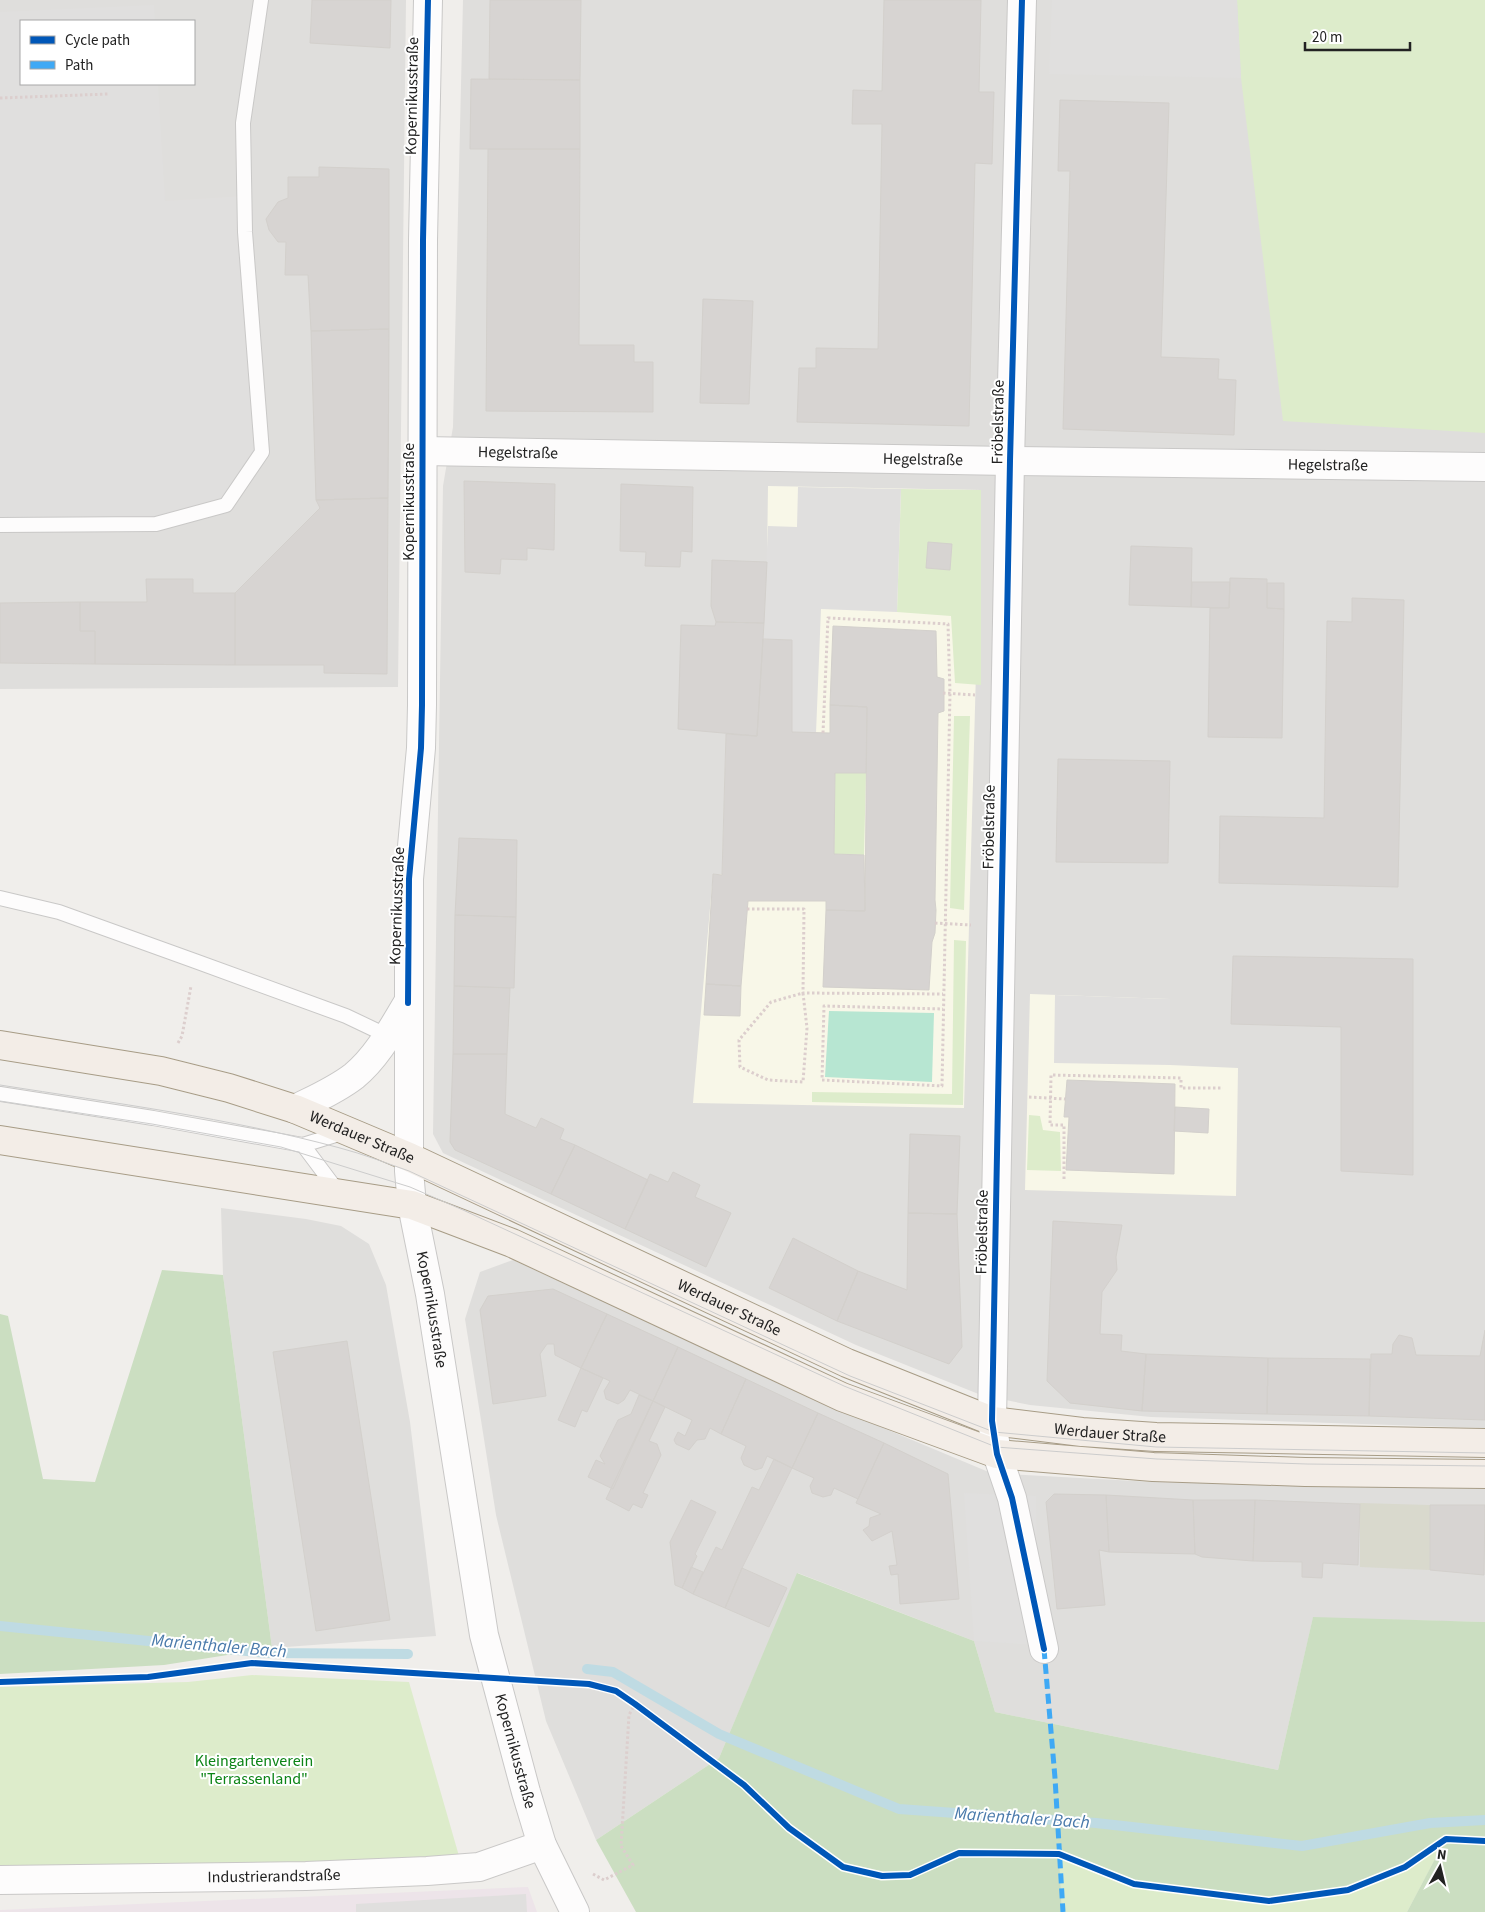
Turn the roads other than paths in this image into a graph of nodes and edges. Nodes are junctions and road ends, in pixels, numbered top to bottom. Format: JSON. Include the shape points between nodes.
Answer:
{"nodes":[{"id":1,"x":262,"y":0,"type":"edge"},
{"id":2,"x":428,"y":0,"type":"edge"},
{"id":3,"x":1022,"y":0,"type":"edge"},
{"id":4,"x":422,"y":451,"type":"junction"},
{"id":5,"x":1010,"y":462,"type":"junction"},
{"id":6,"x":1485,"y":467,"type":"edge"},
{"id":7,"x":0,"y":525,"type":"edge"},
{"id":8,"x":0,"y":898,"type":"edge"},
{"id":9,"x":408,"y":1002,"type":"junction"},
{"id":10,"x":388,"y":1036,"type":"junction"},
{"id":11,"x":0,"y":1044,"type":"edge"},
{"id":12,"x":0,"y":1094,"type":"edge"},
{"id":13,"x":295,"y":1109,"type":"junction"},
{"id":14,"x":349,"y":1131,"type":"junction"},
{"id":15,"x":0,"y":1140,"type":"edge"},
{"id":16,"x":303,"y":1145,"type":"junction"},
{"id":17,"x":409,"y":1157,"type":"junction"},
{"id":18,"x":339,"y":1193,"type":"junction"},
{"id":19,"x":412,"y":1205,"type":"junction"},
{"id":20,"x":992,"y":1421,"type":"junction"},
{"id":21,"x":1485,"y":1443,"type":"edge"},
{"id":22,"x":997,"y":1454,"type":"junction"},
{"id":23,"x":1485,"y":1474,"type":"edge"},
{"id":24,"x":1044,"y":1649,"type":"dead end"},
{"id":25,"x":542,"y":1845,"type":"junction"},
{"id":26,"x":0,"y":1880,"type":"edge"},
{"id":27,"x":575,"y":1912,"type":"edge"}],
"edges":[{"from":1,"to":7,"type":"lane","via":[[243,123],[245,232],[262,452],[226,505],[156,524]]},
{"from":2,"to":4,"type":"street","name":"Kopernikusstraße"},
{"from":3,"to":5,"type":"street","name":"Fröbelstraße"},
{"from":4,"to":5,"type":"street","name":"Hegelstraße"},
{"from":4,"to":9,"type":"street","name":"Kopernikusstraße","via":[[421,748],[409,879]]},
{"from":5,"to":6,"type":"street","name":"Hegelstraße"},
{"from":5,"to":20,"type":"street","name":"Fröbelstraße"},
{"from":8,"to":10,"type":"lane","via":[[59,912],[346,1016]]},
{"from":9,"to":10,"type":"street"},
{"from":9,"to":17,"type":"street","name":"Kopernikusstraße"},
{"from":10,"to":13,"type":"street","via":[[354,1076],[331,1092]]},
{"from":11,"to":13,"type":"main road","name":"Werdauer Straße","via":[[161,1071]]},
{"from":12,"to":16,"type":"lane"},
{"from":13,"to":14,"type":"main road","name":"Werdauer Straße"},
{"from":14,"to":16,"type":"lane"},
{"from":14,"to":17,"type":"main road","name":"Werdauer Straße"},
{"from":15,"to":18,"type":"main road","name":"Werdauer Straße"},
{"from":16,"to":18,"type":"lane"},
{"from":17,"to":19,"type":"street","name":"Kopernikusstraße"},
{"from":17,"to":20,"type":"main road","name":"Werdauer Straße","via":[[848,1363]]},
{"from":18,"to":19,"type":"main road","name":"Werdauer Straße"},
{"from":19,"to":22,"type":"main road","name":"Werdauer Straße","via":[[512,1243],[842,1397]]},
{"from":19,"to":25,"type":"street","name":"Kopernikusstraße","via":[[430,1294],[484,1635]]},
{"from":20,"to":21,"type":"main road","name":"Werdauer Straße","via":[[1156,1437]]},
{"from":20,"to":22,"type":"street","name":"Fröbelstraße"},
{"from":22,"to":23,"type":"main road","name":"Werdauer Straße","via":[[1152,1467]]},
{"from":22,"to":24,"type":"street","name":"Fröbelstraße","via":[[1012,1498]]},
{"from":25,"to":26,"type":"street","name":"Industrierandstraße","via":[[479,1867],[427,1871]]},
{"from":25,"to":27,"type":"street","name":"Kopernikusstraße"}]}
